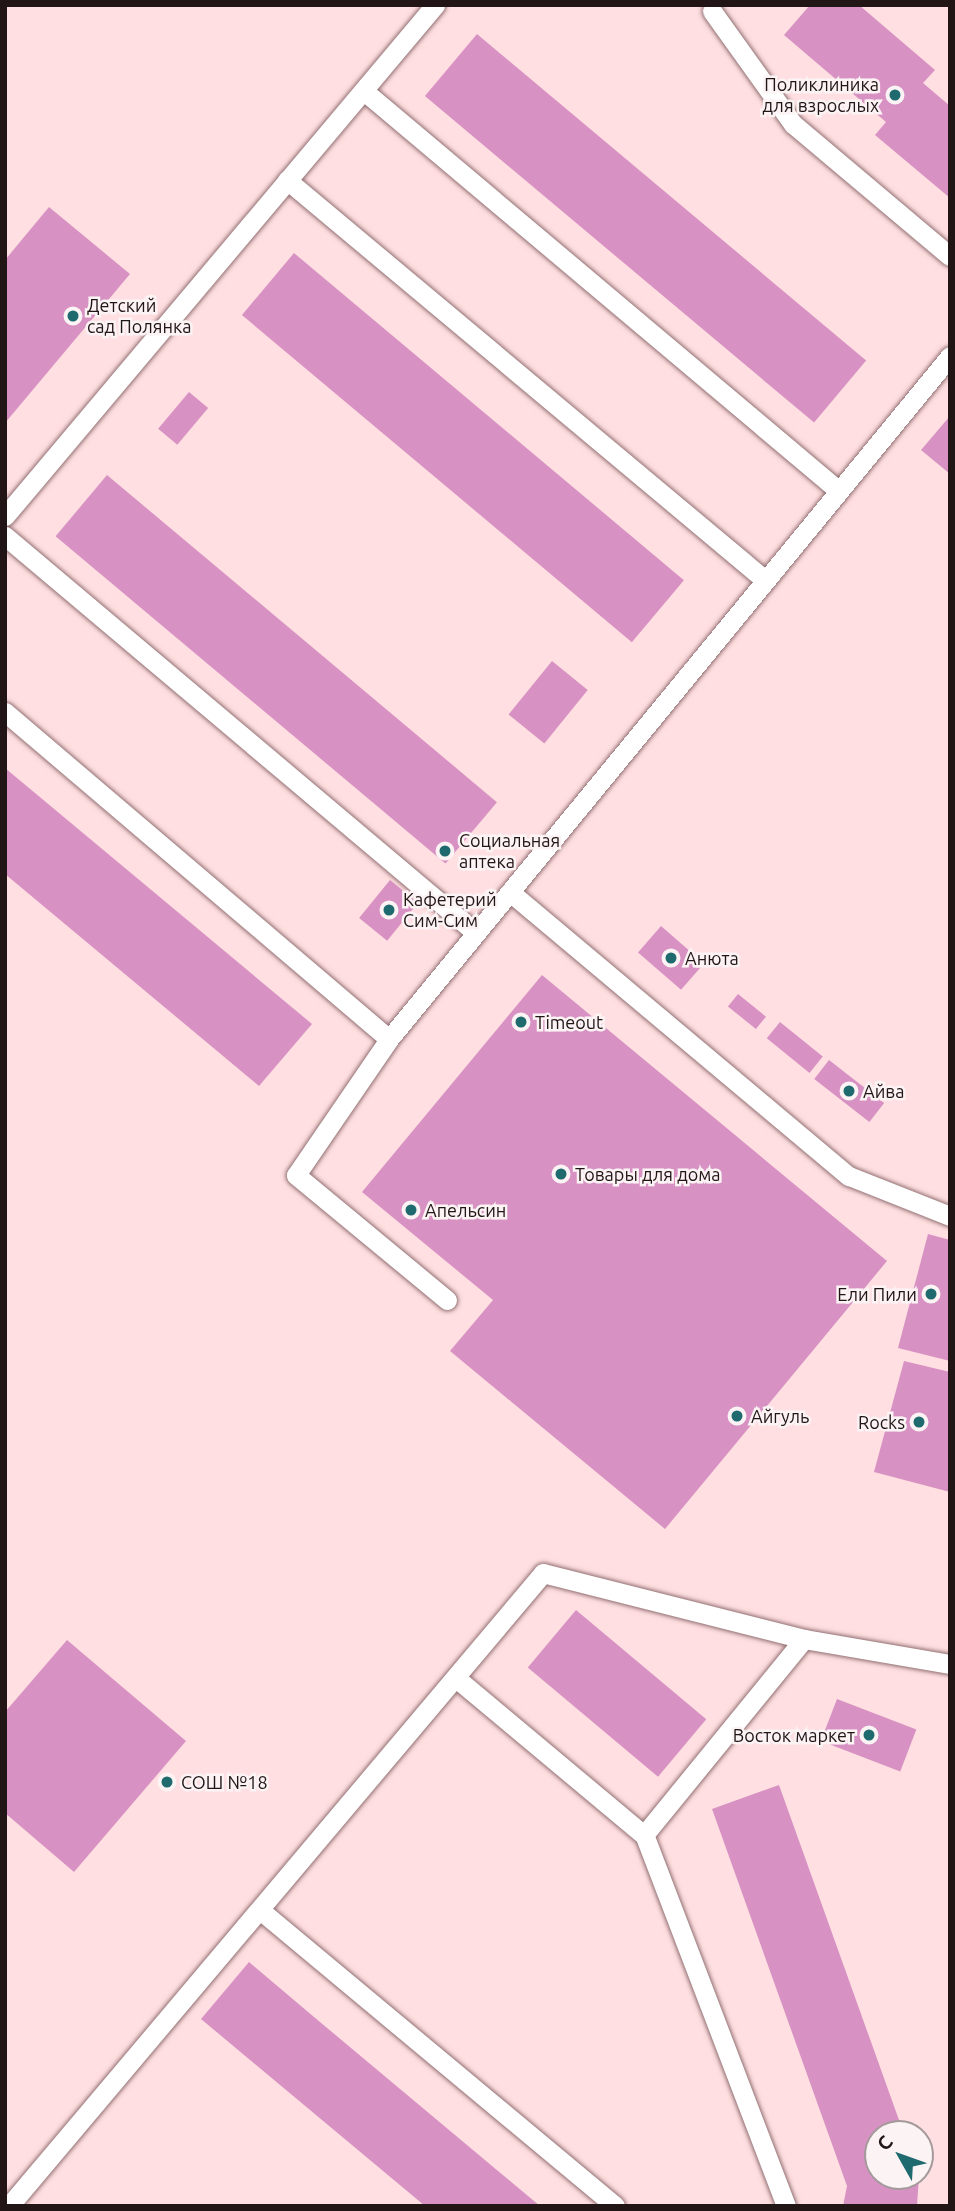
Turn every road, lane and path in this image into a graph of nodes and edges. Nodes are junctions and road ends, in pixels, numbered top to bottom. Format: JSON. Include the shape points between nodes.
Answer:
{"nodes":[{"id":1,"x":435,"y":5,"type":"edge"},
{"id":2,"x":712,"y":7,"type":"edge"},
{"id":3,"x":363,"y":91,"type":"junction"},
{"id":4,"x":287,"y":180,"type":"junction"},
{"id":5,"x":950,"y":256,"type":"edge"},
{"id":6,"x":950,"y":356,"type":"edge"},
{"id":7,"x":839,"y":491,"type":"junction"},
{"id":8,"x":5,"y":516,"type":"edge"},
{"id":9,"x":5,"y":536,"type":"edge"},
{"id":10,"x":765,"y":580,"type":"junction"},
{"id":11,"x":5,"y":712,"type":"edge"},
{"id":12,"x":510,"y":892,"type":"junction"},
{"id":13,"x":476,"y":933,"type":"junction"},
{"id":14,"x":389,"y":1039,"type":"junction"},
{"id":15,"x":950,"y":1216,"type":"edge"},
{"id":16,"x":447,"y":1300,"type":"dead end"},
{"id":17,"x":804,"y":1639,"type":"junction"},
{"id":18,"x":950,"y":1664,"type":"edge"},
{"id":19,"x":456,"y":1678,"type":"junction"},
{"id":20,"x":644,"y":1835,"type":"junction"},
{"id":21,"x":260,"y":1910,"type":"junction"},
{"id":22,"x":9,"y":2206,"type":"edge"},
{"id":23,"x":615,"y":2206,"type":"edge"},
{"id":24,"x":786,"y":2206,"type":"edge"}],
"edges":[{"from":1,"to":3,"type":"lane"},
{"from":2,"to":5,"type":"lane","via":[[793,124]]},
{"from":3,"to":4,"type":"lane"},
{"from":3,"to":7,"type":"lane"},
{"from":4,"to":8,"type":"lane"},
{"from":4,"to":10,"type":"lane"},
{"from":6,"to":7,"type":"lane"},
{"from":7,"to":10,"type":"lane"},
{"from":9,"to":13,"type":"lane"},
{"from":10,"to":12,"type":"lane"},
{"from":11,"to":14,"type":"lane"},
{"from":12,"to":13,"type":"lane"},
{"from":12,"to":15,"type":"lane","via":[[849,1176]]},
{"from":13,"to":14,"type":"lane"},
{"from":14,"to":16,"type":"lane","via":[[296,1175]]},
{"from":17,"to":18,"type":"lane"},
{"from":17,"to":19,"type":"lane","via":[[543,1573]]},
{"from":17,"to":20,"type":"lane"},
{"from":19,"to":20,"type":"lane"},
{"from":19,"to":21,"type":"lane"},
{"from":20,"to":24,"type":"lane"},
{"from":21,"to":22,"type":"lane"},
{"from":21,"to":23,"type":"lane"}]}
